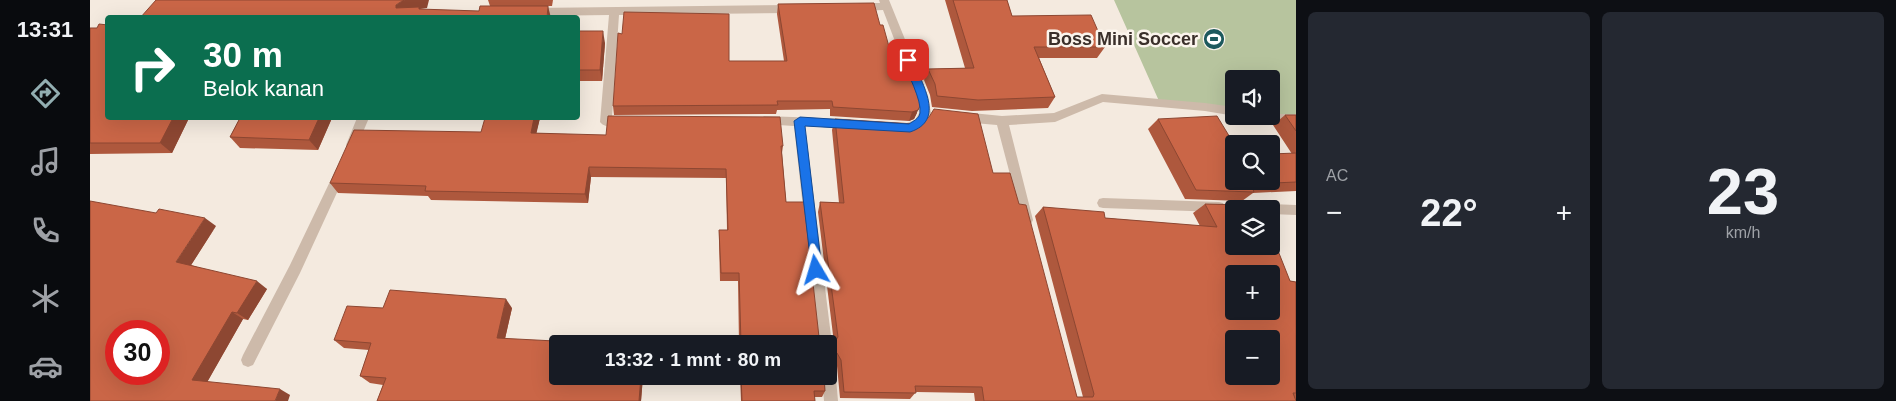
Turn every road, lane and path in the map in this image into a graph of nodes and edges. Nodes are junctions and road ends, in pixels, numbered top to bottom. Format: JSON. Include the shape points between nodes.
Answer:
{"nodes":[{"id":1,"x":709,"y":0,"type":"edge"},
{"id":2,"x":885,"y":3,"type":"edge"},
{"id":3,"x":847,"y":7,"type":"edge"},
{"id":4,"x":808,"y":8,"type":"edge"},
{"id":5,"x":710,"y":11,"type":"junction"},
{"id":6,"x":520,"y":12,"type":"edge"},
{"id":7,"x":614,"y":12,"type":"junction"},
{"id":8,"x":1225,"y":110,"type":"edge"},
{"id":9,"x":954,"y":116,"type":"edge"},
{"id":10,"x":1296,"y":119,"type":"edge"},
{"id":11,"x":362,"y":120,"type":"edge"},
{"id":12,"x":1280,"y":120,"type":"edge"},
{"id":13,"x":751,"y":121,"type":"edge"},
{"id":14,"x":800,"y":121,"type":"junction"},
{"id":15,"x":1002,"y":121,"type":"junction"},
{"id":16,"x":635,"y":122,"type":"edge"},
{"id":17,"x":859,"y":125,"type":"edge"},
{"id":18,"x":896,"y":127,"type":"edge"},
{"id":19,"x":1103,"y":203,"type":"dead end"},
{"id":20,"x":1225,"y":207,"type":"edge"},
{"id":21,"x":1280,"y":209,"type":"edge"},
{"id":22,"x":1296,"y":210,"type":"edge"},
{"id":23,"x":1032,"y":237,"type":"edge"},
{"id":24,"x":824,"y":335,"type":"edge"},
{"id":25,"x":248,"y":360,"type":"dead end"},
{"id":26,"x":830,"y":385,"type":"edge"},
{"id":27,"x":831,"y":401,"type":"edge"}],
"edges":[{"from":1,"to":5,"type":"street"},
{"from":2,"to":3,"type":"street"},
{"from":2,"to":18,"type":"street","via":[[930,114],[910,128]]},
{"from":4,"to":5,"type":"street"},
{"from":5,"to":7,"type":"street"},
{"from":6,"to":7,"type":"street"},
{"from":7,"to":16,"type":"street","via":[[606,122]]},
{"from":8,"to":15,"type":"street","via":[[1102,98],[1055,117]]},
{"from":9,"to":15,"type":"street"},
{"from":10,"to":12,"type":"street"},
{"from":11,"to":25,"type":"street","via":[[316,225]]},
{"from":13,"to":14,"type":"street"},
{"from":14,"to":17,"type":"street"},
{"from":14,"to":24,"type":"street"},
{"from":15,"to":23,"type":"street"},
{"from":19,"to":20,"type":"street"},
{"from":21,"to":22,"type":"street"},
{"from":26,"to":27,"type":"street"}]}
